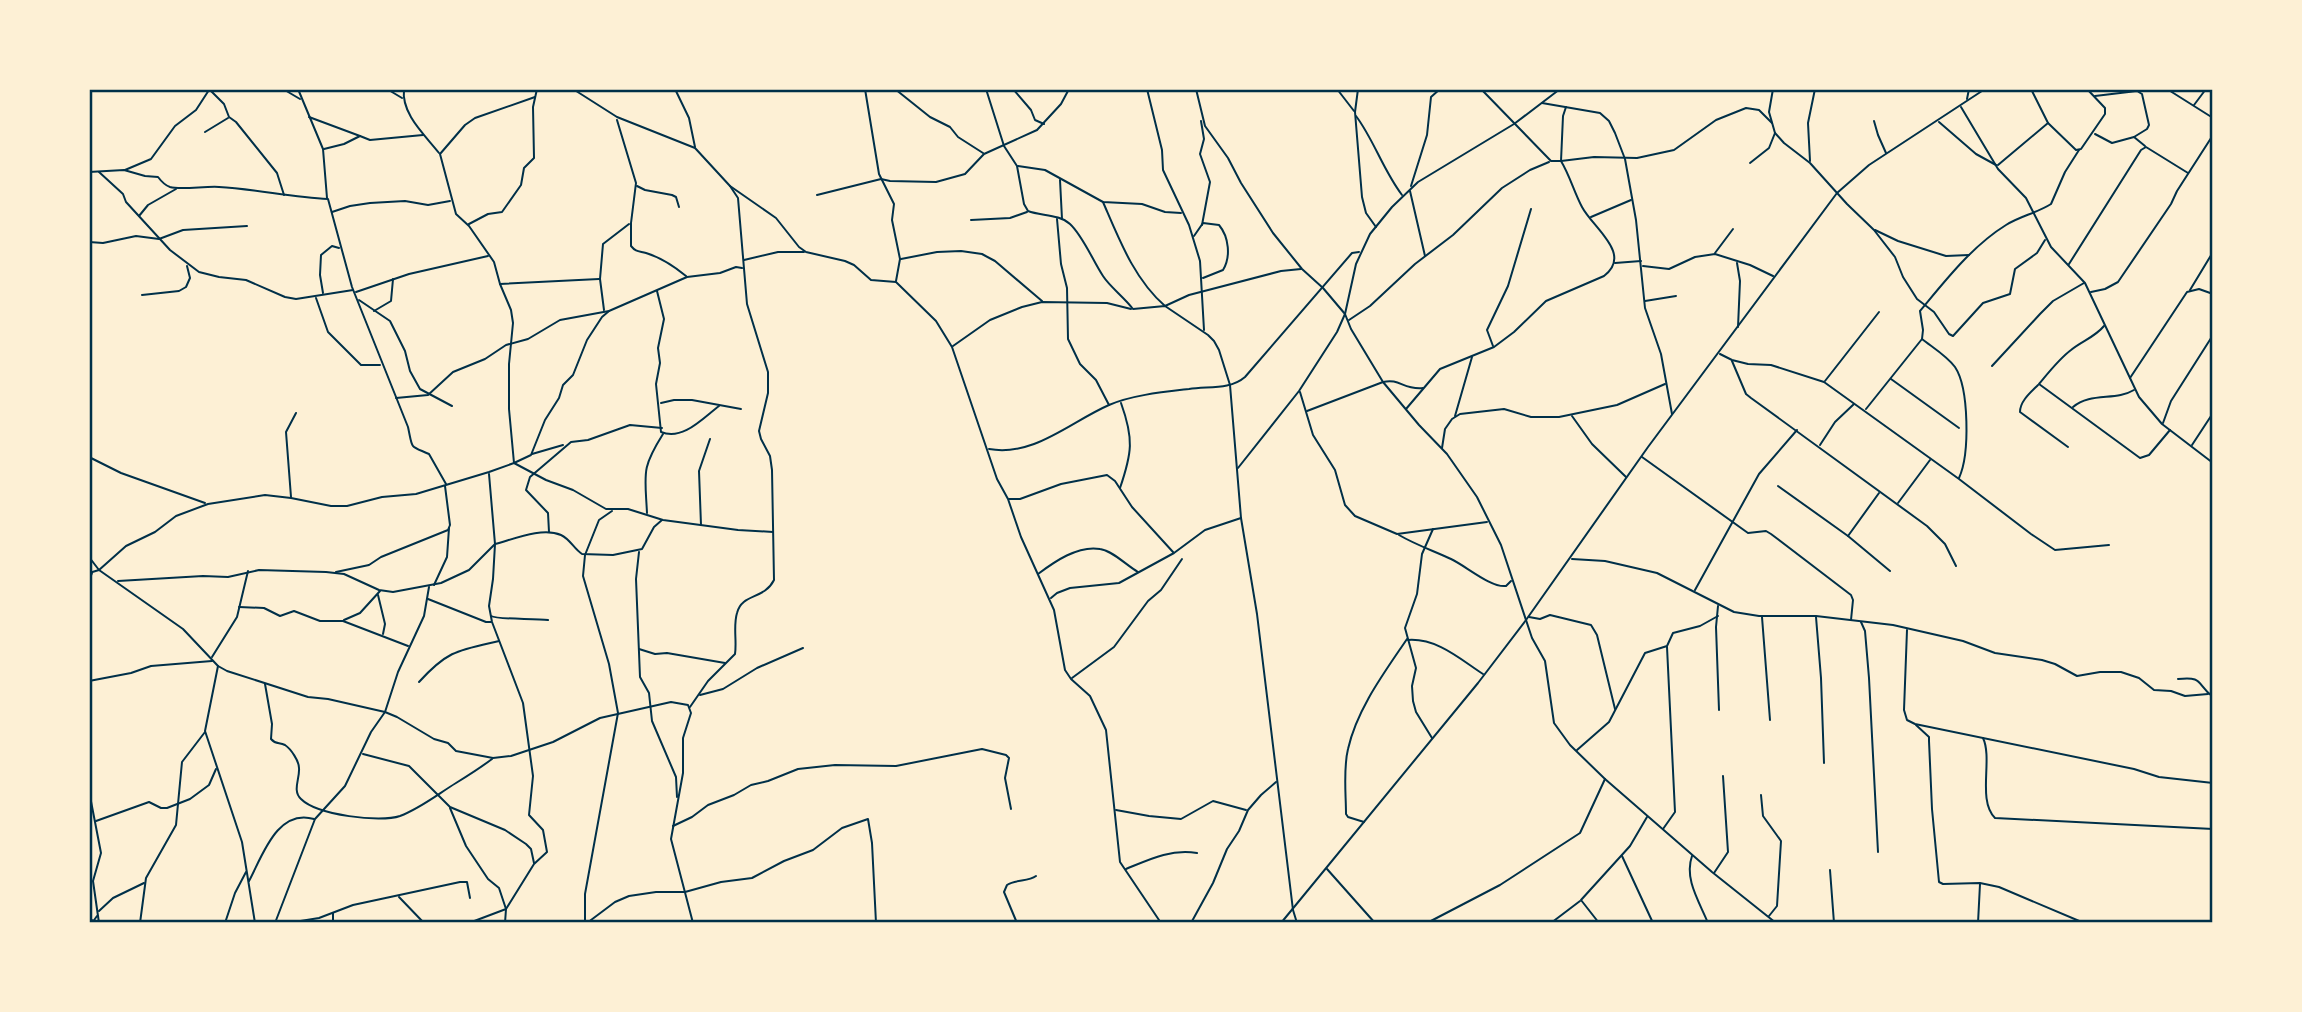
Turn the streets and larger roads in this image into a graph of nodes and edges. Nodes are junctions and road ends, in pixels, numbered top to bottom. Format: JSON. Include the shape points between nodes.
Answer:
{"nodes":[{"id":1,"x":209,"y":89,"type":"edge"},
{"id":2,"x":283,"y":89,"type":"edge"},
{"id":3,"x":298,"y":89,"type":"edge"},
{"id":4,"x":387,"y":89,"type":"edge"},
{"id":5,"x":404,"y":89,"type":"edge"},
{"id":6,"x":537,"y":89,"type":"edge"},
{"id":7,"x":573,"y":89,"type":"edge"},
{"id":8,"x":675,"y":89,"type":"edge"},
{"id":9,"x":865,"y":89,"type":"edge"},
{"id":10,"x":895,"y":89,"type":"edge"},
{"id":11,"x":986,"y":89,"type":"edge"},
{"id":12,"x":1013,"y":89,"type":"edge"},
{"id":13,"x":1064,"y":89,"type":"edge"},
{"id":14,"x":1147,"y":89,"type":"edge"},
{"id":15,"x":1195,"y":89,"type":"edge"},
{"id":16,"x":1338,"y":89,"type":"edge"},
{"id":17,"x":1358,"y":89,"type":"edge"},
{"id":18,"x":1440,"y":89,"type":"edge"},
{"id":19,"x":1481,"y":89,"type":"edge"},
{"id":20,"x":1560,"y":89,"type":"edge"},
{"id":21,"x":1773,"y":89,"type":"edge"},
{"id":22,"x":1815,"y":89,"type":"edge"},
{"id":23,"x":1969,"y":89,"type":"edge"},
{"id":24,"x":1985,"y":89,"type":"edge"},
{"id":25,"x":2031,"y":89,"type":"edge"},
{"id":26,"x":2087,"y":89,"type":"edge"},
{"id":27,"x":2167,"y":89,"type":"edge"},
{"id":28,"x":2206,"y":89,"type":"edge"},
{"id":29,"x":1068,"y":91,"type":"edge"},
{"id":30,"x":2094,"y":96,"type":"junction"},
{"id":31,"x":535,"y":97,"type":"junction"},
{"id":32,"x":403,"y":99,"type":"junction"},
{"id":33,"x":301,"y":100,"type":"junction"},
{"id":34,"x":1967,"y":100,"type":"junction"},
{"id":35,"x":1542,"y":103,"type":"junction"},
{"id":36,"x":1960,"y":105,"type":"junction"},
{"id":37,"x":1566,"y":106,"type":"junction"},
{"id":38,"x":2193,"y":106,"type":"junction"},
{"id":39,"x":1355,"y":113,"type":"junction"},
{"id":40,"x":229,"y":117,"type":"junction"},
{"id":41,"x":309,"y":117,"type":"junction"},
{"id":42,"x":617,"y":117,"type":"junction"},
{"id":43,"x":1202,"y":118,"type":"junction"},
{"id":44,"x":2213,"y":118,"type":"edge"},
{"id":45,"x":1874,"y":121,"type":"dead end"},
{"id":46,"x":1938,"y":121,"type":"junction"},
{"id":47,"x":2048,"y":123,"type":"junction"},
{"id":48,"x":1044,"y":124,"type":"junction"},
{"id":49,"x":1514,"y":124,"type":"junction"},
{"id":50,"x":1772,"y":124,"type":"junction"},
{"id":51,"x":205,"y":132,"type":"dead end"},
{"id":52,"x":1775,"y":133,"type":"junction"},
{"id":53,"x":2094,"y":133,"type":"junction"},
{"id":54,"x":423,"y":135,"type":"junction"},
{"id":55,"x":2213,"y":135,"type":"edge"},
{"id":56,"x":360,"y":136,"type":"junction"},
{"id":57,"x":2134,"y":136,"type":"junction"},
{"id":58,"x":1004,"y":146,"type":"junction"},
{"id":59,"x":2146,"y":147,"type":"junction"},
{"id":60,"x":695,"y":148,"type":"junction"},
{"id":61,"x":323,"y":149,"type":"junction"},
{"id":62,"x":2079,"y":150,"type":"junction"},
{"id":63,"x":1887,"y":153,"type":"junction"},
{"id":64,"x":440,"y":154,"type":"junction"},
{"id":65,"x":984,"y":154,"type":"junction"},
{"id":66,"x":1625,"y":159,"type":"junction"},
{"id":67,"x":1550,"y":161,"type":"junction"},
{"id":68,"x":1561,"y":161,"type":"junction"},
{"id":69,"x":1750,"y":163,"type":"dead end"},
{"id":70,"x":1810,"y":163,"type":"junction"},
{"id":71,"x":1017,"y":166,"type":"junction"},
{"id":72,"x":1997,"y":166,"type":"junction"},
{"id":73,"x":124,"y":170,"type":"junction"},
{"id":74,"x":98,"y":171,"type":"junction"},
{"id":75,"x":89,"y":172,"type":"edge"},
{"id":76,"x":2188,"y":173,"type":"junction"},
{"id":77,"x":881,"y":179,"type":"junction"},
{"id":78,"x":1060,"y":179,"type":"junction"},
{"id":79,"x":636,"y":186,"type":"junction"},
{"id":80,"x":730,"y":187,"type":"junction"},
{"id":81,"x":177,"y":188,"type":"junction"},
{"id":82,"x":1410,"y":189,"type":"junction"},
{"id":83,"x":1837,"y":193,"type":"junction"},
{"id":84,"x":817,"y":195,"type":"dead end"},
{"id":85,"x":284,"y":196,"type":"junction"},
{"id":86,"x":1402,"y":196,"type":"junction"},
{"id":87,"x":328,"y":199,"type":"junction"},
{"id":88,"x":1632,"y":199,"type":"junction"},
{"id":89,"x":452,"y":201,"type":"junction"},
{"id":90,"x":1102,"y":202,"type":"junction"},
{"id":91,"x":679,"y":207,"type":"dead end"},
{"id":92,"x":1531,"y":209,"type":"dead end"},
{"id":93,"x":1028,"y":211,"type":"junction"},
{"id":94,"x":2033,"y":211,"type":"junction"},
{"id":95,"x":331,"y":213,"type":"junction"},
{"id":96,"x":1182,"y":213,"type":"junction"},
{"id":97,"x":139,"y":216,"type":"junction"},
{"id":98,"x":1057,"y":218,"type":"junction"},
{"id":99,"x":1589,"y":218,"type":"junction"},
{"id":100,"x":1062,"y":219,"type":"junction"},
{"id":101,"x":971,"y":220,"type":"dead end"},
{"id":102,"x":631,"y":223,"type":"junction"},
{"id":103,"x":468,"y":224,"type":"junction"},
{"id":104,"x":1202,"y":225,"type":"junction"},
{"id":105,"x":247,"y":226,"type":"dead end"},
{"id":106,"x":1376,"y":227,"type":"junction"},
{"id":107,"x":1733,"y":229,"type":"dead end"},
{"id":108,"x":1874,"y":230,"type":"junction"},
{"id":109,"x":1194,"y":237,"type":"junction"},
{"id":110,"x":159,"y":239,"type":"junction"},
{"id":111,"x":2045,"y":240,"type":"junction"},
{"id":112,"x":89,"y":242,"type":"edge"},
{"id":113,"x":340,"y":248,"type":"junction"},
{"id":114,"x":806,"y":252,"type":"junction"},
{"id":115,"x":1361,"y":252,"type":"junction"},
{"id":116,"x":2213,"y":252,"type":"edge"},
{"id":117,"x":1715,"y":254,"type":"junction"},
{"id":118,"x":1969,"y":255,"type":"junction"},
{"id":119,"x":490,"y":256,"type":"junction"},
{"id":120,"x":1425,"y":256,"type":"junction"},
{"id":121,"x":900,"y":259,"type":"junction"},
{"id":122,"x":743,"y":260,"type":"junction"},
{"id":123,"x":1641,"y":261,"type":"junction"},
{"id":124,"x":1737,"y":262,"type":"junction"},
{"id":125,"x":1614,"y":263,"type":"junction"},
{"id":126,"x":2068,"y":264,"type":"junction"},
{"id":127,"x":187,"y":265,"type":"junction"},
{"id":128,"x":1642,"y":266,"type":"junction"},
{"id":129,"x":743,"y":268,"type":"junction"},
{"id":130,"x":1302,"y":268,"type":"junction"},
{"id":131,"x":687,"y":277,"type":"junction"},
{"id":132,"x":1774,"y":277,"type":"junction"},
{"id":133,"x":393,"y":278,"type":"junction"},
{"id":134,"x":1202,"y":278,"type":"junction"},
{"id":135,"x":600,"y":279,"type":"junction"},
{"id":136,"x":896,"y":282,"type":"junction"},
{"id":137,"x":2085,"y":283,"type":"junction"},
{"id":138,"x":500,"y":284,"type":"junction"},
{"id":139,"x":1323,"y":288,"type":"junction"},
{"id":140,"x":657,"y":290,"type":"junction"},
{"id":141,"x":354,"y":291,"type":"junction"},
{"id":142,"x":1203,"y":291,"type":"junction"},
{"id":143,"x":2189,"y":291,"type":"junction"},
{"id":144,"x":2090,"y":292,"type":"junction"},
{"id":145,"x":323,"y":294,"type":"junction"},
{"id":146,"x":2213,"y":294,"type":"edge"},
{"id":147,"x":142,"y":295,"type":"dead end"},
{"id":148,"x":1676,"y":296,"type":"dead end"},
{"id":149,"x":316,"y":297,"type":"junction"},
{"id":150,"x":359,"y":300,"type":"junction"},
{"id":151,"x":1644,"y":301,"type":"junction"},
{"id":152,"x":1042,"y":302,"type":"junction"},
{"id":153,"x":1068,"y":304,"type":"junction"},
{"id":154,"x":1165,"y":306,"type":"junction"},
{"id":155,"x":1925,"y":306,"type":"junction"},
{"id":156,"x":1133,"y":309,"type":"junction"},
{"id":157,"x":609,"y":311,"type":"junction"},
{"id":158,"x":374,"y":312,"type":"junction"},
{"id":159,"x":605,"y":312,"type":"junction"},
{"id":160,"x":1879,"y":312,"type":"dead end"},
{"id":161,"x":1345,"y":314,"type":"junction"},
{"id":162,"x":1348,"y":321,"type":"junction"},
{"id":163,"x":2105,"y":325,"type":"junction"},
{"id":164,"x":1738,"y":328,"type":"junction"},
{"id":165,"x":1204,"y":332,"type":"junction"},
{"id":166,"x":2213,"y":335,"type":"edge"},
{"id":167,"x":1922,"y":339,"type":"junction"},
{"id":168,"x":511,"y":344,"type":"junction"},
{"id":169,"x":952,"y":347,"type":"junction"},
{"id":170,"x":1494,"y":347,"type":"junction"},
{"id":171,"x":1719,"y":353,"type":"junction"},
{"id":172,"x":1472,"y":356,"type":"junction"},
{"id":173,"x":1732,"y":360,"type":"junction"},
{"id":174,"x":382,"y":365,"type":"junction"},
{"id":175,"x":1992,"y":366,"type":"dead end"},
{"id":176,"x":1890,"y":379,"type":"junction"},
{"id":177,"x":2129,"y":379,"type":"junction"},
{"id":178,"x":1384,"y":382,"type":"junction"},
{"id":179,"x":1824,"y":382,"type":"junction"},
{"id":180,"x":1667,"y":383,"type":"junction"},
{"id":181,"x":2039,"y":384,"type":"junction"},
{"id":182,"x":1230,"y":386,"type":"junction"},
{"id":183,"x":1423,"y":388,"type":"junction"},
{"id":184,"x":2134,"y":389,"type":"junction"},
{"id":185,"x":1300,"y":391,"type":"junction"},
{"id":186,"x":428,"y":395,"type":"junction"},
{"id":187,"x":396,"y":398,"type":"junction"},
{"id":188,"x":1120,"y":402,"type":"junction"},
{"id":189,"x":660,"y":403,"type":"junction"},
{"id":190,"x":1854,"y":403,"type":"junction"},
{"id":191,"x":1109,"y":405,"type":"junction"},
{"id":192,"x":452,"y":406,"type":"dead end"},
{"id":193,"x":719,"y":406,"type":"junction"},
{"id":194,"x":2073,"y":408,"type":"junction"},
{"id":195,"x":741,"y":409,"type":"dead end"},
{"id":196,"x":1406,"y":409,"type":"junction"},
{"id":197,"x":1306,"y":411,"type":"junction"},
{"id":198,"x":1865,"y":411,"type":"junction"},
{"id":199,"x":296,"y":413,"type":"dead end"},
{"id":200,"x":2213,"y":413,"type":"edge"},
{"id":201,"x":1572,"y":415,"type":"junction"},
{"id":202,"x":1673,"y":415,"type":"junction"},
{"id":203,"x":1455,"y":416,"type":"junction"},
{"id":204,"x":2162,"y":424,"type":"junction"},
{"id":205,"x":662,"y":428,"type":"junction"},
{"id":206,"x":1959,"y":428,"type":"dead end"},
{"id":207,"x":1797,"y":430,"type":"junction"},
{"id":208,"x":2170,"y":430,"type":"junction"},
{"id":209,"x":663,"y":434,"type":"junction"},
{"id":210,"x":710,"y":439,"type":"dead end"},
{"id":211,"x":566,"y":444,"type":"junction"},
{"id":212,"x":1819,"y":446,"type":"junction"},
{"id":213,"x":2191,"y":446,"type":"junction"},
{"id":214,"x":2068,"y":447,"type":"dead end"},
{"id":215,"x":988,"y":449,"type":"junction"},
{"id":216,"x":1442,"y":449,"type":"junction"},
{"id":217,"x":531,"y":455,"type":"junction"},
{"id":218,"x":89,"y":457,"type":"edge"},
{"id":219,"x":1642,"y":457,"type":"junction"},
{"id":220,"x":1931,"y":459,"type":"junction"},
{"id":221,"x":513,"y":463,"type":"junction"},
{"id":222,"x":2213,"y":463,"type":"edge"},
{"id":223,"x":1238,"y":468,"type":"junction"},
{"id":224,"x":489,"y":472,"type":"junction"},
{"id":225,"x":534,"y":474,"type":"junction"},
{"id":226,"x":1626,"y":478,"type":"junction"},
{"id":227,"x":1958,"y":479,"type":"junction"},
{"id":228,"x":445,"y":484,"type":"junction"},
{"id":229,"x":1778,"y":486,"type":"dead end"},
{"id":230,"x":1120,"y":488,"type":"junction"},
{"id":231,"x":1880,"y":492,"type":"junction"},
{"id":232,"x":291,"y":498,"type":"junction"},
{"id":233,"x":1008,"y":499,"type":"junction"},
{"id":234,"x":208,"y":504,"type":"junction"},
{"id":235,"x":1897,"y":504,"type":"junction"},
{"id":236,"x":613,"y":510,"type":"junction"},
{"id":237,"x":647,"y":514,"type":"junction"},
{"id":238,"x":1241,"y":518,"type":"junction"},
{"id":239,"x":663,"y":520,"type":"junction"},
{"id":240,"x":1489,"y":522,"type":"junction"},
{"id":241,"x":1733,"y":523,"type":"junction"},
{"id":242,"x":702,"y":526,"type":"junction"},
{"id":243,"x":449,"y":528,"type":"junction"},
{"id":244,"x":1433,"y":529,"type":"junction"},
{"id":245,"x":549,"y":533,"type":"junction"},
{"id":246,"x":773,"y":533,"type":"junction"},
{"id":247,"x":1397,"y":534,"type":"junction"},
{"id":248,"x":1848,"y":536,"type":"junction"},
{"id":249,"x":495,"y":544,"type":"junction"},
{"id":250,"x":2109,"y":545,"type":"dead end"},
{"id":251,"x":1424,"y":548,"type":"junction"},
{"id":252,"x":640,"y":551,"type":"junction"},
{"id":253,"x":1174,"y":553,"type":"junction"},
{"id":254,"x":585,"y":555,"type":"junction"},
{"id":255,"x":89,"y":557,"type":"edge"},
{"id":256,"x":1182,"y":559,"type":"dead end"},
{"id":257,"x":1570,"y":559,"type":"junction"},
{"id":258,"x":1956,"y":566,"type":"dead end"},
{"id":259,"x":99,"y":570,"type":"junction"},
{"id":260,"x":248,"y":571,"type":"junction"},
{"id":261,"x":1891,"y":571,"type":"dead end"},
{"id":262,"x":335,"y":572,"type":"junction"},
{"id":263,"x":1139,"y":572,"type":"junction"},
{"id":264,"x":91,"y":573,"type":"edge"},
{"id":265,"x":1038,"y":573,"type":"junction"},
{"id":266,"x":1511,"y":580,"type":"junction"},
{"id":267,"x":89,"y":581,"type":"edge"},
{"id":268,"x":117,"y":581,"type":"junction"},
{"id":269,"x":431,"y":586,"type":"junction"},
{"id":270,"x":380,"y":590,"type":"junction"},
{"id":271,"x":1694,"y":591,"type":"junction"},
{"id":272,"x":378,"y":593,"type":"junction"},
{"id":273,"x":428,"y":599,"type":"junction"},
{"id":274,"x":1050,"y":599,"type":"junction"},
{"id":275,"x":1718,"y":604,"type":"junction"},
{"id":276,"x":239,"y":607,"type":"junction"},
{"id":277,"x":1816,"y":615,"type":"junction"},
{"id":278,"x":491,"y":616,"type":"junction"},
{"id":279,"x":1718,"y":616,"type":"junction"},
{"id":280,"x":1528,"y":617,"type":"junction"},
{"id":281,"x":1762,"y":617,"type":"junction"},
{"id":282,"x":548,"y":620,"type":"dead end"},
{"id":283,"x":1526,"y":620,"type":"junction"},
{"id":284,"x":1851,"y":620,"type":"junction"},
{"id":285,"x":343,"y":621,"type":"junction"},
{"id":286,"x":492,"y":622,"type":"junction"},
{"id":287,"x":1860,"y":622,"type":"junction"},
{"id":288,"x":1907,"y":629,"type":"junction"},
{"id":289,"x":382,"y":635,"type":"junction"},
{"id":290,"x":1407,"y":639,"type":"junction"},
{"id":291,"x":499,"y":641,"type":"junction"},
{"id":292,"x":409,"y":646,"type":"junction"},
{"id":293,"x":1667,"y":646,"type":"junction"},
{"id":294,"x":803,"y":648,"type":"dead end"},
{"id":295,"x":639,"y":649,"type":"junction"},
{"id":296,"x":212,"y":659,"type":"junction"},
{"id":297,"x":726,"y":663,"type":"junction"},
{"id":298,"x":218,"y":666,"type":"junction"},
{"id":299,"x":1484,"y":675,"type":"junction"},
{"id":300,"x":1071,"y":679,"type":"junction"},
{"id":301,"x":2178,"y":679,"type":"dead end"},
{"id":302,"x":89,"y":681,"type":"edge"},
{"id":303,"x":419,"y":682,"type":"dead end"},
{"id":304,"x":265,"y":684,"type":"junction"},
{"id":305,"x":2208,"y":694,"type":"junction"},
{"id":306,"x":699,"y":695,"type":"junction"},
{"id":307,"x":2213,"y":697,"type":"edge"},
{"id":308,"x":651,"y":705,"type":"junction"},
{"id":309,"x":690,"y":707,"type":"junction"},
{"id":310,"x":1615,"y":710,"type":"junction"},
{"id":311,"x":1719,"y":710,"type":"dead end"},
{"id":312,"x":385,"y":712,"type":"junction"},
{"id":313,"x":618,"y":713,"type":"junction"},
{"id":314,"x":1770,"y":720,"type":"dead end"},
{"id":315,"x":1915,"y":724,"type":"junction"},
{"id":316,"x":205,"y":731,"type":"junction"},
{"id":317,"x":1982,"y":738,"type":"junction"},
{"id":318,"x":1432,"y":739,"type":"junction"},
{"id":319,"x":528,"y":749,"type":"junction"},
{"id":320,"x":1576,"y":750,"type":"junction"},
{"id":321,"x":363,"y":753,"type":"junction"},
{"id":322,"x":493,"y":758,"type":"junction"},
{"id":323,"x":1824,"y":762,"type":"dead end"},
{"id":324,"x":217,"y":767,"type":"junction"},
{"id":325,"x":1723,"y":776,"type":"dead end"},
{"id":326,"x":1605,"y":779,"type":"junction"},
{"id":327,"x":1278,"y":781,"type":"junction"},
{"id":328,"x":2213,"y":783,"type":"edge"},
{"id":329,"x":89,"y":791,"type":"edge"},
{"id":330,"x":439,"y":795,"type":"junction"},
{"id":331,"x":1761,"y":795,"type":"dead end"},
{"id":332,"x":678,"y":800,"type":"junction"},
{"id":333,"x":177,"y":805,"type":"junction"},
{"id":334,"x":450,"y":807,"type":"junction"},
{"id":335,"x":1011,"y":809,"type":"dead end"},
{"id":336,"x":1115,"y":810,"type":"junction"},
{"id":337,"x":1248,"y":810,"type":"junction"},
{"id":338,"x":321,"y":811,"type":"junction"},
{"id":339,"x":1647,"y":816,"type":"junction"},
{"id":340,"x":315,"y":819,"type":"junction"},
{"id":341,"x":96,"y":821,"type":"junction"},
{"id":342,"x":1364,"y":822,"type":"junction"},
{"id":343,"x":672,"y":827,"type":"junction"},
{"id":344,"x":2213,"y":829,"type":"edge"},
{"id":345,"x":1662,"y":830,"type":"junction"},
{"id":346,"x":1878,"y":852,"type":"dead end"},
{"id":347,"x":1197,"y":853,"type":"dead end"},
{"id":348,"x":1622,"y":855,"type":"junction"},
{"id":349,"x":1693,"y":855,"type":"junction"},
{"id":350,"x":534,"y":864,"type":"junction"},
{"id":351,"x":1327,"y":868,"type":"junction"},
{"id":352,"x":247,"y":870,"type":"junction"},
{"id":353,"x":1125,"y":870,"type":"junction"},
{"id":354,"x":1830,"y":870,"type":"dead end"},
{"id":355,"x":1713,"y":873,"type":"junction"},
{"id":356,"x":1036,"y":876,"type":"dead end"},
{"id":357,"x":248,"y":882,"type":"junction"},
{"id":358,"x":145,"y":883,"type":"junction"},
{"id":359,"x":1980,"y":883,"type":"junction"},
{"id":360,"x":685,"y":892,"type":"junction"},
{"id":361,"x":398,"y":897,"type":"junction"},
{"id":362,"x":470,"y":898,"type":"dead end"},
{"id":363,"x":1581,"y":900,"type":"junction"},
{"id":364,"x":506,"y":909,"type":"junction"},
{"id":365,"x":1293,"y":910,"type":"junction"},
{"id":366,"x":333,"y":912,"type":"junction"},
{"id":367,"x":98,"y":913,"type":"junction"},
{"id":368,"x":1769,"y":917,"type":"junction"},
{"id":369,"x":89,"y":918,"type":"edge"},
{"id":370,"x":95,"y":922,"type":"edge"},
{"id":371,"x":140,"y":923,"type":"edge"},
{"id":372,"x":225,"y":923,"type":"edge"},
{"id":373,"x":254,"y":923,"type":"edge"},
{"id":374,"x":275,"y":923,"type":"edge"},
{"id":375,"x":288,"y":923,"type":"edge"},
{"id":376,"x":333,"y":923,"type":"edge"},
{"id":377,"x":424,"y":923,"type":"edge"},
{"id":378,"x":469,"y":923,"type":"edge"},
{"id":379,"x":505,"y":923,"type":"edge"},
{"id":380,"x":586,"y":923,"type":"edge"},
{"id":381,"x":694,"y":923,"type":"edge"},
{"id":382,"x":876,"y":923,"type":"edge"},
{"id":383,"x":1017,"y":923,"type":"edge"},
{"id":384,"x":1161,"y":923,"type":"edge"},
{"id":385,"x":1191,"y":923,"type":"edge"},
{"id":386,"x":1281,"y":923,"type":"edge"},
{"id":387,"x":1297,"y":923,"type":"edge"},
{"id":388,"x":1375,"y":923,"type":"edge"},
{"id":389,"x":1427,"y":923,"type":"edge"},
{"id":390,"x":1551,"y":923,"type":"edge"},
{"id":391,"x":1599,"y":923,"type":"edge"},
{"id":392,"x":1653,"y":923,"type":"edge"},
{"id":393,"x":1708,"y":923,"type":"edge"},
{"id":394,"x":1776,"y":923,"type":"edge"},
{"id":395,"x":1834,"y":923,"type":"edge"},
{"id":396,"x":1978,"y":923,"type":"edge"},
{"id":397,"x":2084,"y":923,"type":"edge"}],
"edges":[{"from":1,"to":40,"type":"street"},
{"from":1,"to":73,"type":"street","via":[[151,159]]},
{"from":2,"to":33,"type":"street"},
{"from":3,"to":33,"type":"street"},
{"from":4,"to":32,"type":"street"},
{"from":5,"to":32,"type":"street"},
{"from":6,"to":31,"type":"street"},
{"from":7,"to":42,"type":"street"},
{"from":8,"to":60,"type":"street","via":[[689,118]]},
{"from":9,"to":77,"type":"street"},
{"from":10,"to":65,"type":"street"},
{"from":11,"to":58,"type":"street"},
{"from":12,"to":48,"type":"street","via":[[1035,120]]},
{"from":13,"to":29,"type":"street"},
{"from":14,"to":96,"type":"street","via":[[1163,170]]},
{"from":15,"to":43,"type":"street"},
{"from":16,"to":39,"type":"street"},
{"from":17,"to":39,"type":"street"},
{"from":18,"to":82,"type":"street","via":[[1432,97],[1424,148]]},
{"from":19,"to":49,"type":"street"},
{"from":20,"to":35,"type":"street"},
{"from":21,"to":50,"type":"street"},
{"from":22,"to":70,"type":"street","via":[[1808,123]]},
{"from":23,"to":34,"type":"street"},
{"from":24,"to":34,"type":"street"},
{"from":25,"to":47,"type":"street"},
{"from":26,"to":30,"type":"street"},
{"from":27,"to":38,"type":"street"},
{"from":28,"to":38,"type":"street"},
{"from":29,"to":48,"type":"street"},
{"from":30,"to":53,"type":"street","via":[[2105,108]]},
{"from":30,"to":57,"type":"street","via":[[2142,94],[2149,125]]},
{"from":31,"to":64,"type":"street","via":[[475,118]]},
{"from":31,"to":103,"type":"street","via":[[534,158],[524,168],[521,185],[502,212]]},
{"from":32,"to":54,"type":"street"},
{"from":33,"to":41,"type":"street"},
{"from":34,"to":36,"type":"street"},
{"from":35,"to":37,"type":"street"},
{"from":35,"to":49,"type":"street"},
{"from":36,"to":46,"type":"street"},
{"from":36,"to":72,"type":"street"},
{"from":37,"to":66,"type":"street","via":[[1605,117]]},
{"from":37,"to":68,"type":"street"},
{"from":38,"to":44,"type":"street"},
{"from":39,"to":86,"type":"street"},
{"from":39,"to":106,"type":"street","via":[[1363,207]]},
{"from":40,"to":51,"type":"street"},
{"from":40,"to":85,"type":"street","via":[[276,173]]},
{"from":41,"to":56,"type":"street"},
{"from":41,"to":61,"type":"street"},
{"from":42,"to":60,"type":"street"},
{"from":42,"to":79,"type":"street"},
{"from":43,"to":104,"type":"street","via":[[1200,154],[1210,185]]},
{"from":43,"to":130,"type":"street","via":[[1267,223]]},
{"from":45,"to":63,"type":"street"},
{"from":46,"to":63,"type":"street"},
{"from":46,"to":72,"type":"street"},
{"from":47,"to":62,"type":"street"},
{"from":47,"to":72,"type":"street"},
{"from":48,"to":58,"type":"street"},
{"from":49,"to":67,"type":"street"},
{"from":49,"to":82,"type":"street"},
{"from":50,"to":52,"type":"street"},
{"from":50,"to":66,"type":"street","via":[[1759,110],[1746,108],[1716,120],[1678,148]]},
{"from":52,"to":69,"type":"street","via":[[1769,148]]},
{"from":52,"to":70,"type":"street"},
{"from":53,"to":57,"type":"street","via":[[2112,143]]},
{"from":53,"to":62,"type":"street"},
{"from":54,"to":56,"type":"street","via":[[370,140]]},
{"from":54,"to":64,"type":"street"},
{"from":55,"to":76,"type":"street"},
{"from":56,"to":61,"type":"street"},
{"from":57,"to":59,"type":"street"},
{"from":58,"to":65,"type":"street"},
{"from":58,"to":71,"type":"street"},
{"from":59,"to":76,"type":"street"},
{"from":59,"to":126,"type":"street"},
{"from":60,"to":80,"type":"street"},
{"from":61,"to":87,"type":"street"},
{"from":62,"to":94,"type":"street","via":[[2054,201]]},
{"from":63,"to":83,"type":"street"},
{"from":64,"to":89,"type":"street"},
{"from":65,"to":77,"type":"street","via":[[965,174],[936,182]]},
{"from":66,"to":68,"type":"street"},
{"from":66,"to":88,"type":"street"},
{"from":67,"to":68,"type":"street"},
{"from":67,"to":120,"type":"street","via":[[1502,188]]},
{"from":68,"to":99,"type":"street"},
{"from":70,"to":83,"type":"street"},
{"from":71,"to":78,"type":"street","via":[[1045,170]]},
{"from":71,"to":93,"type":"street"},
{"from":72,"to":94,"type":"street"},
{"from":73,"to":74,"type":"street"},
{"from":73,"to":81,"type":"street","via":[[158,177],[166,186]]},
{"from":74,"to":75,"type":"street"},
{"from":74,"to":97,"type":"street"},
{"from":76,"to":144,"type":"street","via":[[2118,282]]},
{"from":77,"to":84,"type":"street"},
{"from":77,"to":121,"type":"street","via":[[893,201]]},
{"from":78,"to":90,"type":"street"},
{"from":78,"to":100,"type":"street"},
{"from":79,"to":91,"type":"street","via":[[672,195]]},
{"from":79,"to":102,"type":"street"},
{"from":80,"to":114,"type":"street","via":[[776,218]]},
{"from":80,"to":122,"type":"street","via":[[740,207]]},
{"from":81,"to":85,"type":"street","via":[[236,188]]},
{"from":81,"to":97,"type":"street","via":[[148,205]]},
{"from":82,"to":86,"type":"street"},
{"from":82,"to":120,"type":"street"},
{"from":83,"to":108,"type":"street"},
{"from":83,"to":132,"type":"street"},
{"from":85,"to":87,"type":"street"},
{"from":86,"to":106,"type":"street"},
{"from":87,"to":95,"type":"street"},
{"from":88,"to":99,"type":"street"},
{"from":88,"to":123,"type":"street"},
{"from":89,"to":95,"type":"street","via":[[370,203]]},
{"from":89,"to":103,"type":"street","via":[[458,216]]},
{"from":90,"to":96,"type":"street"},
{"from":90,"to":154,"type":"street","via":[[1140,279]]},
{"from":92,"to":170,"type":"street","via":[[1488,330]]},
{"from":93,"to":98,"type":"street"},
{"from":93,"to":101,"type":"street","via":[[1010,218]]},
{"from":94,"to":111,"type":"street"},
{"from":94,"to":118,"type":"street","via":[[1990,235]]},
{"from":95,"to":113,"type":"street"},
{"from":96,"to":109,"type":"street"},
{"from":97,"to":110,"type":"street"},
{"from":98,"to":100,"type":"street"},
{"from":98,"to":153,"type":"street"},
{"from":99,"to":125,"type":"street","via":[[1614,249]]},
{"from":100,"to":156,"type":"street","via":[[1072,226],[1106,281]]},
{"from":102,"to":131,"type":"street","via":[[633,249]]},
{"from":102,"to":135,"type":"street","via":[[603,244]]},
{"from":103,"to":119,"type":"street"},
{"from":104,"to":109,"type":"street"},
{"from":104,"to":134,"type":"street","via":[[1221,226],[1228,250],[1223,270]]},
{"from":105,"to":110,"type":"street","via":[[183,230]]},
{"from":106,"to":115,"type":"street"},
{"from":107,"to":117,"type":"street"},
{"from":108,"to":118,"type":"street","via":[[1946,256]]},
{"from":108,"to":155,"type":"street"},
{"from":109,"to":134,"type":"street"},
{"from":110,"to":112,"type":"street","via":[[136,236]]},
{"from":110,"to":127,"type":"street"},
{"from":111,"to":126,"type":"street"},
{"from":111,"to":155,"type":"street","via":[[2037,253],[2015,269],[2010,293],[1983,303],[1953,336]]},
{"from":113,"to":141,"type":"street"},
{"from":113,"to":145,"type":"street","via":[[332,246],[321,255]]},
{"from":114,"to":122,"type":"street","via":[[778,252]]},
{"from":114,"to":136,"type":"street","via":[[845,261],[871,280]]},
{"from":115,"to":139,"type":"street","via":[[1352,253]]},
{"from":115,"to":161,"type":"street"},
{"from":116,"to":143,"type":"street"},
{"from":117,"to":124,"type":"street"},
{"from":117,"to":128,"type":"street","via":[[1669,269]]},
{"from":118,"to":155,"type":"street"},
{"from":119,"to":133,"type":"street"},
{"from":119,"to":138,"type":"street"},
{"from":120,"to":162,"type":"street"},
{"from":121,"to":136,"type":"street"},
{"from":121,"to":152,"type":"street","via":[[937,252],[982,254]]},
{"from":122,"to":129,"type":"street"},
{"from":123,"to":125,"type":"street"},
{"from":123,"to":128,"type":"street"},
{"from":124,"to":132,"type":"street"},
{"from":124,"to":164,"type":"street"},
{"from":125,"to":170,"type":"street","via":[[1604,276],[1546,301]]},
{"from":126,"to":137,"type":"street"},
{"from":127,"to":147,"type":"street","via":[[190,278],[186,287]]},
{"from":127,"to":149,"type":"street","via":[[207,275],[246,280],[285,297]]},
{"from":128,"to":151,"type":"street"},
{"from":129,"to":131,"type":"street"},
{"from":129,"to":246,"type":"street","via":[[747,304],[768,372],[760,431],[772,470]]},
{"from":130,"to":139,"type":"street"},
{"from":130,"to":142,"type":"street"},
{"from":131,"to":140,"type":"street"},
{"from":132,"to":164,"type":"street"},
{"from":133,"to":141,"type":"street"},
{"from":133,"to":158,"type":"street","via":[[391,301]]},
{"from":134,"to":142,"type":"street"},
{"from":135,"to":138,"type":"street"},
{"from":135,"to":159,"type":"street"},
{"from":136,"to":169,"type":"street","via":[[936,321]]},
{"from":137,"to":144,"type":"street"},
{"from":137,"to":175,"type":"street","via":[[2046,307]]},
{"from":138,"to":168,"type":"street","via":[[511,310]]},
{"from":139,"to":161,"type":"street"},
{"from":139,"to":182,"type":"street","via":[[1245,377]]},
{"from":140,"to":157,"type":"street"},
{"from":140,"to":189,"type":"street","via":[[664,319],[656,384]]},
{"from":141,"to":145,"type":"street"},
{"from":141,"to":150,"type":"street"},
{"from":142,"to":154,"type":"street"},
{"from":142,"to":165,"type":"street"},
{"from":143,"to":146,"type":"street"},
{"from":143,"to":177,"type":"street"},
{"from":144,"to":163,"type":"street"},
{"from":145,"to":149,"type":"street"},
{"from":148,"to":151,"type":"street"},
{"from":149,"to":174,"type":"street","via":[[335,341],[360,365]]},
{"from":150,"to":158,"type":"street"},
{"from":150,"to":174,"type":"street"},
{"from":151,"to":180,"type":"street"},
{"from":152,"to":153,"type":"street"},
{"from":152,"to":169,"type":"street","via":[[990,320]]},
{"from":153,"to":156,"type":"street","via":[[1107,303]]},
{"from":153,"to":191,"type":"street","via":[[1071,345]]},
{"from":154,"to":156,"type":"street"},
{"from":154,"to":165,"type":"street"},
{"from":155,"to":167,"type":"street","via":[[1919,315]]},
{"from":157,"to":159,"type":"street"},
{"from":157,"to":217,"type":"street","via":[[587,340],[573,375],[562,385]]},
{"from":158,"to":186,"type":"street","via":[[390,321],[412,377]]},
{"from":159,"to":168,"type":"street","via":[[560,320]]},
{"from":160,"to":179,"type":"street"},
{"from":161,"to":162,"type":"street"},
{"from":161,"to":185,"type":"street"},
{"from":162,"to":178,"type":"street"},
{"from":163,"to":177,"type":"street"},
{"from":163,"to":181,"type":"street","via":[[2073,348]]},
{"from":164,"to":171,"type":"street"},
{"from":165,"to":182,"type":"street","via":[[1214,341]]},
{"from":166,"to":204,"type":"street","via":[[2171,401]]},
{"from":167,"to":176,"type":"street"},
{"from":167,"to":227,"type":"street","via":[[1957,369],[1964,395],[1967,433]]},
{"from":168,"to":186,"type":"street","via":[[453,372]]},
{"from":168,"to":221,"type":"street"},
{"from":169,"to":215,"type":"street"},
{"from":170,"to":172,"type":"street"},
{"from":171,"to":173,"type":"street"},
{"from":171,"to":202,"type":"street"},
{"from":172,"to":183,"type":"street","via":[[1440,369]]},
{"from":172,"to":203,"type":"street"},
{"from":173,"to":179,"type":"street","via":[[1771,365]]},
{"from":173,"to":207,"type":"street","via":[[1746,394]]},
{"from":174,"to":187,"type":"street"},
{"from":176,"to":198,"type":"street"},
{"from":176,"to":206,"type":"street"},
{"from":177,"to":184,"type":"street"},
{"from":178,"to":183,"type":"street"},
{"from":178,"to":196,"type":"street"},
{"from":178,"to":197,"type":"street"},
{"from":179,"to":190,"type":"street"},
{"from":180,"to":201,"type":"street","via":[[1617,405]]},
{"from":180,"to":202,"type":"street"},
{"from":181,"to":194,"type":"street"},
{"from":181,"to":214,"type":"street","via":[[2020,412]]},
{"from":182,"to":188,"type":"street"},
{"from":182,"to":223,"type":"street"},
{"from":183,"to":196,"type":"street"},
{"from":184,"to":194,"type":"street","via":[[2089,399]]},
{"from":184,"to":204,"type":"street"},
{"from":185,"to":197,"type":"street"},
{"from":185,"to":223,"type":"street"},
{"from":186,"to":187,"type":"street"},
{"from":186,"to":192,"type":"street"},
{"from":187,"to":228,"type":"street","via":[[412,446],[429,454]]},
{"from":188,"to":191,"type":"street"},
{"from":188,"to":230,"type":"street","via":[[1131,455]]},
{"from":189,"to":193,"type":"street","via":[[692,400]]},
{"from":189,"to":205,"type":"street"},
{"from":190,"to":198,"type":"street"},
{"from":190,"to":212,"type":"street"},
{"from":191,"to":215,"type":"street","via":[[1022,449]]},
{"from":193,"to":195,"type":"street"},
{"from":193,"to":209,"type":"street","via":[[695,426]]},
{"from":194,"to":208,"type":"street","via":[[2140,458],[2149,455]]},
{"from":196,"to":216,"type":"street"},
{"from":197,"to":247,"type":"street","via":[[1313,435],[1335,470],[1345,505],[1352,513]]},
{"from":198,"to":220,"type":"street"},
{"from":199,"to":232,"type":"street","via":[[286,432]]},
{"from":200,"to":213,"type":"street"},
{"from":201,"to":203,"type":"street","via":[[1531,417],[1499,409]]},
{"from":201,"to":226,"type":"street","via":[[1592,444]]},
{"from":202,"to":219,"type":"street"},
{"from":203,"to":216,"type":"street","via":[[1445,429]]},
{"from":204,"to":208,"type":"street"},
{"from":205,"to":209,"type":"street"},
{"from":205,"to":211,"type":"street","via":[[630,425]]},
{"from":207,"to":212,"type":"street"},
{"from":207,"to":241,"type":"street","via":[[1759,474]]},
{"from":208,"to":213,"type":"street"},
{"from":209,"to":237,"type":"street","via":[[645,469]]},
{"from":210,"to":242,"type":"street","via":[[699,471]]},
{"from":211,"to":217,"type":"street"},
{"from":211,"to":225,"type":"street"},
{"from":212,"to":231,"type":"street"},
{"from":213,"to":222,"type":"street"},
{"from":215,"to":233,"type":"street"},
{"from":216,"to":240,"type":"street"},
{"from":217,"to":221,"type":"street"},
{"from":218,"to":234,"type":"street"},
{"from":219,"to":226,"type":"street"},
{"from":219,"to":241,"type":"street"},
{"from":220,"to":227,"type":"street"},
{"from":220,"to":235,"type":"street"},
{"from":221,"to":224,"type":"street"},
{"from":221,"to":225,"type":"street"},
{"from":223,"to":238,"type":"street"},
{"from":224,"to":228,"type":"street"},
{"from":224,"to":249,"type":"street"},
{"from":225,"to":236,"type":"street"},
{"from":225,"to":245,"type":"street","via":[[526,490],[548,513]]},
{"from":226,"to":257,"type":"street"},
{"from":227,"to":250,"type":"street","via":[[2055,550]]},
{"from":228,"to":232,"type":"street","via":[[339,507]]},
{"from":228,"to":243,"type":"street"},
{"from":229,"to":248,"type":"street"},
{"from":230,"to":233,"type":"street","via":[[1102,475]]},
{"from":230,"to":253,"type":"street"},
{"from":231,"to":235,"type":"street"},
{"from":231,"to":248,"type":"street"},
{"from":232,"to":234,"type":"street","via":[[262,495]]},
{"from":233,"to":265,"type":"street"},
{"from":234,"to":259,"type":"street","via":[[185,511],[126,546]]},
{"from":235,"to":258,"type":"street","via":[[1945,544]]},
{"from":236,"to":237,"type":"street"},
{"from":236,"to":254,"type":"street","via":[[598,520]]},
{"from":237,"to":239,"type":"street"},
{"from":238,"to":253,"type":"street","via":[[1205,530]]},
{"from":238,"to":327,"type":"street"},
{"from":239,"to":242,"type":"street"},
{"from":239,"to":252,"type":"street"},
{"from":240,"to":244,"type":"street"},
{"from":240,"to":266,"type":"street"},
{"from":241,"to":271,"type":"street"},
{"from":241,"to":284,"type":"street","via":[[1748,533],[1771,534],[1851,595]]},
{"from":242,"to":246,"type":"street"},
{"from":243,"to":262,"type":"street","via":[[369,565]]},
{"from":243,"to":269,"type":"street","via":[[447,557]]},
{"from":244,"to":247,"type":"street"},
{"from":244,"to":251,"type":"street"},
{"from":245,"to":249,"type":"street"},
{"from":245,"to":254,"type":"street","via":[[562,536]]},
{"from":246,"to":297,"type":"street","via":[[774,580],[766,592],[743,601],[738,608],[736,650]]},
{"from":247,"to":251,"type":"street"},
{"from":248,"to":261,"type":"street"},
{"from":249,"to":269,"type":"street","via":[[469,570]]},
{"from":249,"to":278,"type":"street"},
{"from":251,"to":266,"type":"street","via":[[1498,586]]},
{"from":251,"to":290,"type":"street","via":[[1417,594],[1405,625]]},
{"from":252,"to":254,"type":"street"},
{"from":252,"to":295,"type":"street","via":[[636,579]]},
{"from":253,"to":263,"type":"street"},
{"from":254,"to":313,"type":"street","via":[[583,580],[609,664]]},
{"from":255,"to":259,"type":"street"},
{"from":256,"to":300,"type":"street","via":[[1114,647]]},
{"from":257,"to":271,"type":"street","via":[[1642,569]]},
{"from":257,"to":280,"type":"street"},
{"from":259,"to":264,"type":"street"},
{"from":259,"to":268,"type":"street"},
{"from":260,"to":262,"type":"street"},
{"from":260,"to":268,"type":"street","via":[[228,577]]},
{"from":260,"to":276,"type":"street"},
{"from":262,"to":270,"type":"street"},
{"from":263,"to":265,"type":"street","via":[[1098,548],[1079,551]]},
{"from":263,"to":274,"type":"street","via":[[1113,585],[1066,589]]},
{"from":264,"to":267,"type":"street"},
{"from":265,"to":274,"type":"street"},
{"from":266,"to":283,"type":"street"},
{"from":268,"to":296,"type":"street","via":[[183,629]]},
{"from":269,"to":270,"type":"street"},
{"from":269,"to":273,"type":"street"},
{"from":270,"to":272,"type":"street"},
{"from":271,"to":275,"type":"street"},
{"from":272,"to":285,"type":"street","via":[[360,613]]},
{"from":272,"to":289,"type":"street","via":[[385,624]]},
{"from":273,"to":286,"type":"street"},
{"from":273,"to":292,"type":"street"},
{"from":274,"to":300,"type":"street","via":[[1065,670]]},
{"from":275,"to":279,"type":"street"},
{"from":275,"to":281,"type":"street"},
{"from":276,"to":285,"type":"street"},
{"from":276,"to":296,"type":"street"},
{"from":277,"to":281,"type":"street"},
{"from":277,"to":284,"type":"street"},
{"from":277,"to":323,"type":"street"},
{"from":278,"to":282,"type":"street"},
{"from":278,"to":286,"type":"street"},
{"from":279,"to":293,"type":"street","via":[[1673,633]]},
{"from":279,"to":311,"type":"street"},
{"from":280,"to":283,"type":"street"},
{"from":280,"to":310,"type":"street","via":[[1550,615],[1591,625]]},
{"from":281,"to":314,"type":"street"},
{"from":283,"to":299,"type":"street"},
{"from":283,"to":320,"type":"street","via":[[1545,661],[1554,723]]},
{"from":284,"to":287,"type":"street"},
{"from":285,"to":289,"type":"street"},
{"from":286,"to":291,"type":"street"},
{"from":287,"to":288,"type":"street"},
{"from":287,"to":346,"type":"street","via":[[1866,631]]},
{"from":288,"to":305,"type":"street","via":[[1995,653],[2042,660],[2077,676],[2121,672],[2154,690],[2185,696]]},
{"from":288,"to":315,"type":"street","via":[[1904,710],[1907,720]]},
{"from":289,"to":292,"type":"street"},
{"from":290,"to":299,"type":"street","via":[[1436,645]]},
{"from":290,"to":318,"type":"street","via":[[1416,668],[1413,701]]},
{"from":290,"to":342,"type":"street","via":[[1365,708],[1348,750],[1346,814]]},
{"from":291,"to":303,"type":"street","via":[[447,655]]},
{"from":291,"to":319,"type":"street","via":[[521,696]]},
{"from":292,"to":312,"type":"street"},
{"from":293,"to":310,"type":"street","via":[[1645,653]]},
{"from":293,"to":345,"type":"street","via":[[1675,812]]},
{"from":294,"to":306,"type":"street","via":[[723,690]]},
{"from":295,"to":297,"type":"street"},
{"from":295,"to":308,"type":"street","via":[[640,677]]},
{"from":296,"to":298,"type":"street"},
{"from":296,"to":302,"type":"street","via":[[151,666]]},
{"from":297,"to":306,"type":"street"},
{"from":298,"to":304,"type":"street"},
{"from":298,"to":316,"type":"street"},
{"from":299,"to":318,"type":"street"},
{"from":300,"to":336,"type":"street","via":[[1090,696],[1106,730]]},
{"from":301,"to":305,"type":"street","via":[[2199,679]]},
{"from":304,"to":312,"type":"street"},
{"from":304,"to":338,"type":"street","via":[[271,739],[285,745],[297,760],[296,788],[301,799]]},
{"from":305,"to":307,"type":"street"},
{"from":306,"to":309,"type":"street"},
{"from":308,"to":309,"type":"street","via":[[678,702]]},
{"from":308,"to":313,"type":"street"},
{"from":308,"to":332,"type":"street","via":[[652,721],[676,777]]},
{"from":309,"to":332,"type":"street"},
{"from":310,"to":320,"type":"street","via":[[1609,722]]},
{"from":312,"to":321,"type":"street"},
{"from":312,"to":322,"type":"street","via":[[449,743],[456,751]]},
{"from":313,"to":319,"type":"street"},
{"from":313,"to":380,"type":"street","via":[[585,894]]},
{"from":315,"to":317,"type":"street"},
{"from":315,"to":359,"type":"street","via":[[1929,737],[1939,882]]},
{"from":316,"to":324,"type":"street"},
{"from":316,"to":333,"type":"street","via":[[182,762]]},
{"from":317,"to":328,"type":"street","via":[[2159,777]]},
{"from":317,"to":344,"type":"street","via":[[1989,810],[1995,818]]},
{"from":318,"to":342,"type":"street"},
{"from":319,"to":322,"type":"street"},
{"from":319,"to":350,"type":"street","via":[[533,776],[529,815],[544,830],[547,848]]},
{"from":320,"to":326,"type":"street"},
{"from":321,"to":330,"type":"street","via":[[406,765]]},
{"from":321,"to":338,"type":"street","via":[[345,786]]},
{"from":322,"to":330,"type":"street"},
{"from":324,"to":333,"type":"street","via":[[205,790]]},
{"from":324,"to":352,"type":"street"},
{"from":325,"to":355,"type":"street","via":[[1728,852]]},
{"from":326,"to":339,"type":"street"},
{"from":326,"to":389,"type":"street","via":[[1580,833],[1500,885]]},
{"from":327,"to":337,"type":"street"},
{"from":327,"to":365,"type":"street"},
{"from":329,"to":341,"type":"street"},
{"from":330,"to":334,"type":"street"},
{"from":330,"to":338,"type":"street","via":[[394,817],[345,817]]},
{"from":331,"to":368,"type":"street","via":[[1763,816],[1782,841],[1777,906]]},
{"from":332,"to":343,"type":"street"},
{"from":333,"to":341,"type":"street","via":[[161,808],[149,802]]},
{"from":333,"to":358,"type":"street","via":[[175,827]]},
{"from":334,"to":350,"type":"street","via":[[526,844]]},
{"from":334,"to":364,"type":"street","via":[[465,844],[500,890]]},
{"from":335,"to":343,"type":"street","via":[[1005,778],[1009,758],[982,749],[896,766],[798,769],[751,785]]},
{"from":336,"to":337,"type":"street","via":[[1181,818],[1213,801]]},
{"from":336,"to":353,"type":"street","via":[[1118,855]]},
{"from":337,"to":385,"type":"street"},
{"from":338,"to":340,"type":"street"},
{"from":339,"to":345,"type":"street"},
{"from":339,"to":348,"type":"street"},
{"from":340,"to":357,"type":"street","via":[[306,817],[281,826]]},
{"from":340,"to":374,"type":"street"},
{"from":341,"to":367,"type":"street","via":[[101,853],[93,881]]},
{"from":342,"to":351,"type":"street"},
{"from":343,"to":360,"type":"street","via":[[672,848]]},
{"from":345,"to":349,"type":"street"},
{"from":347,"to":353,"type":"street","via":[[1169,852]]},
{"from":348,"to":363,"type":"street"},
{"from":348,"to":392,"type":"street"},
{"from":349,"to":355,"type":"street"},
{"from":349,"to":393,"type":"street","via":[[1689,871]]},
{"from":350,"to":364,"type":"street"},
{"from":351,"to":365,"type":"street"},
{"from":351,"to":388,"type":"street"},
{"from":352,"to":357,"type":"street"},
{"from":352,"to":372,"type":"street"},
{"from":353,"to":384,"type":"street"},
{"from":354,"to":395,"type":"street"},
{"from":355,"to":368,"type":"street"},
{"from":356,"to":383,"type":"street","via":[[1014,880],[1004,892]]},
{"from":357,"to":373,"type":"street"},
{"from":358,"to":367,"type":"street","via":[[113,898]]},
{"from":358,"to":371,"type":"street"},
{"from":359,"to":396,"type":"street"},
{"from":359,"to":397,"type":"street"},
{"from":360,"to":380,"type":"street","via":[[623,898]]},
{"from":360,"to":381,"type":"street"},
{"from":360,"to":382,"type":"street","via":[[752,878],[813,850],[842,828],[868,819]]},
{"from":361,"to":362,"type":"street","via":[[466,881]]},
{"from":361,"to":366,"type":"street"},
{"from":361,"to":377,"type":"street"},
{"from":363,"to":390,"type":"street"},
{"from":363,"to":391,"type":"street"},
{"from":364,"to":378,"type":"street"},
{"from":364,"to":379,"type":"street"},
{"from":365,"to":386,"type":"street"},
{"from":365,"to":387,"type":"street"},
{"from":366,"to":375,"type":"street"},
{"from":366,"to":376,"type":"street"},
{"from":367,"to":370,"type":"street"},
{"from":368,"to":394,"type":"street"},
{"from":369,"to":370,"type":"street"}]}
